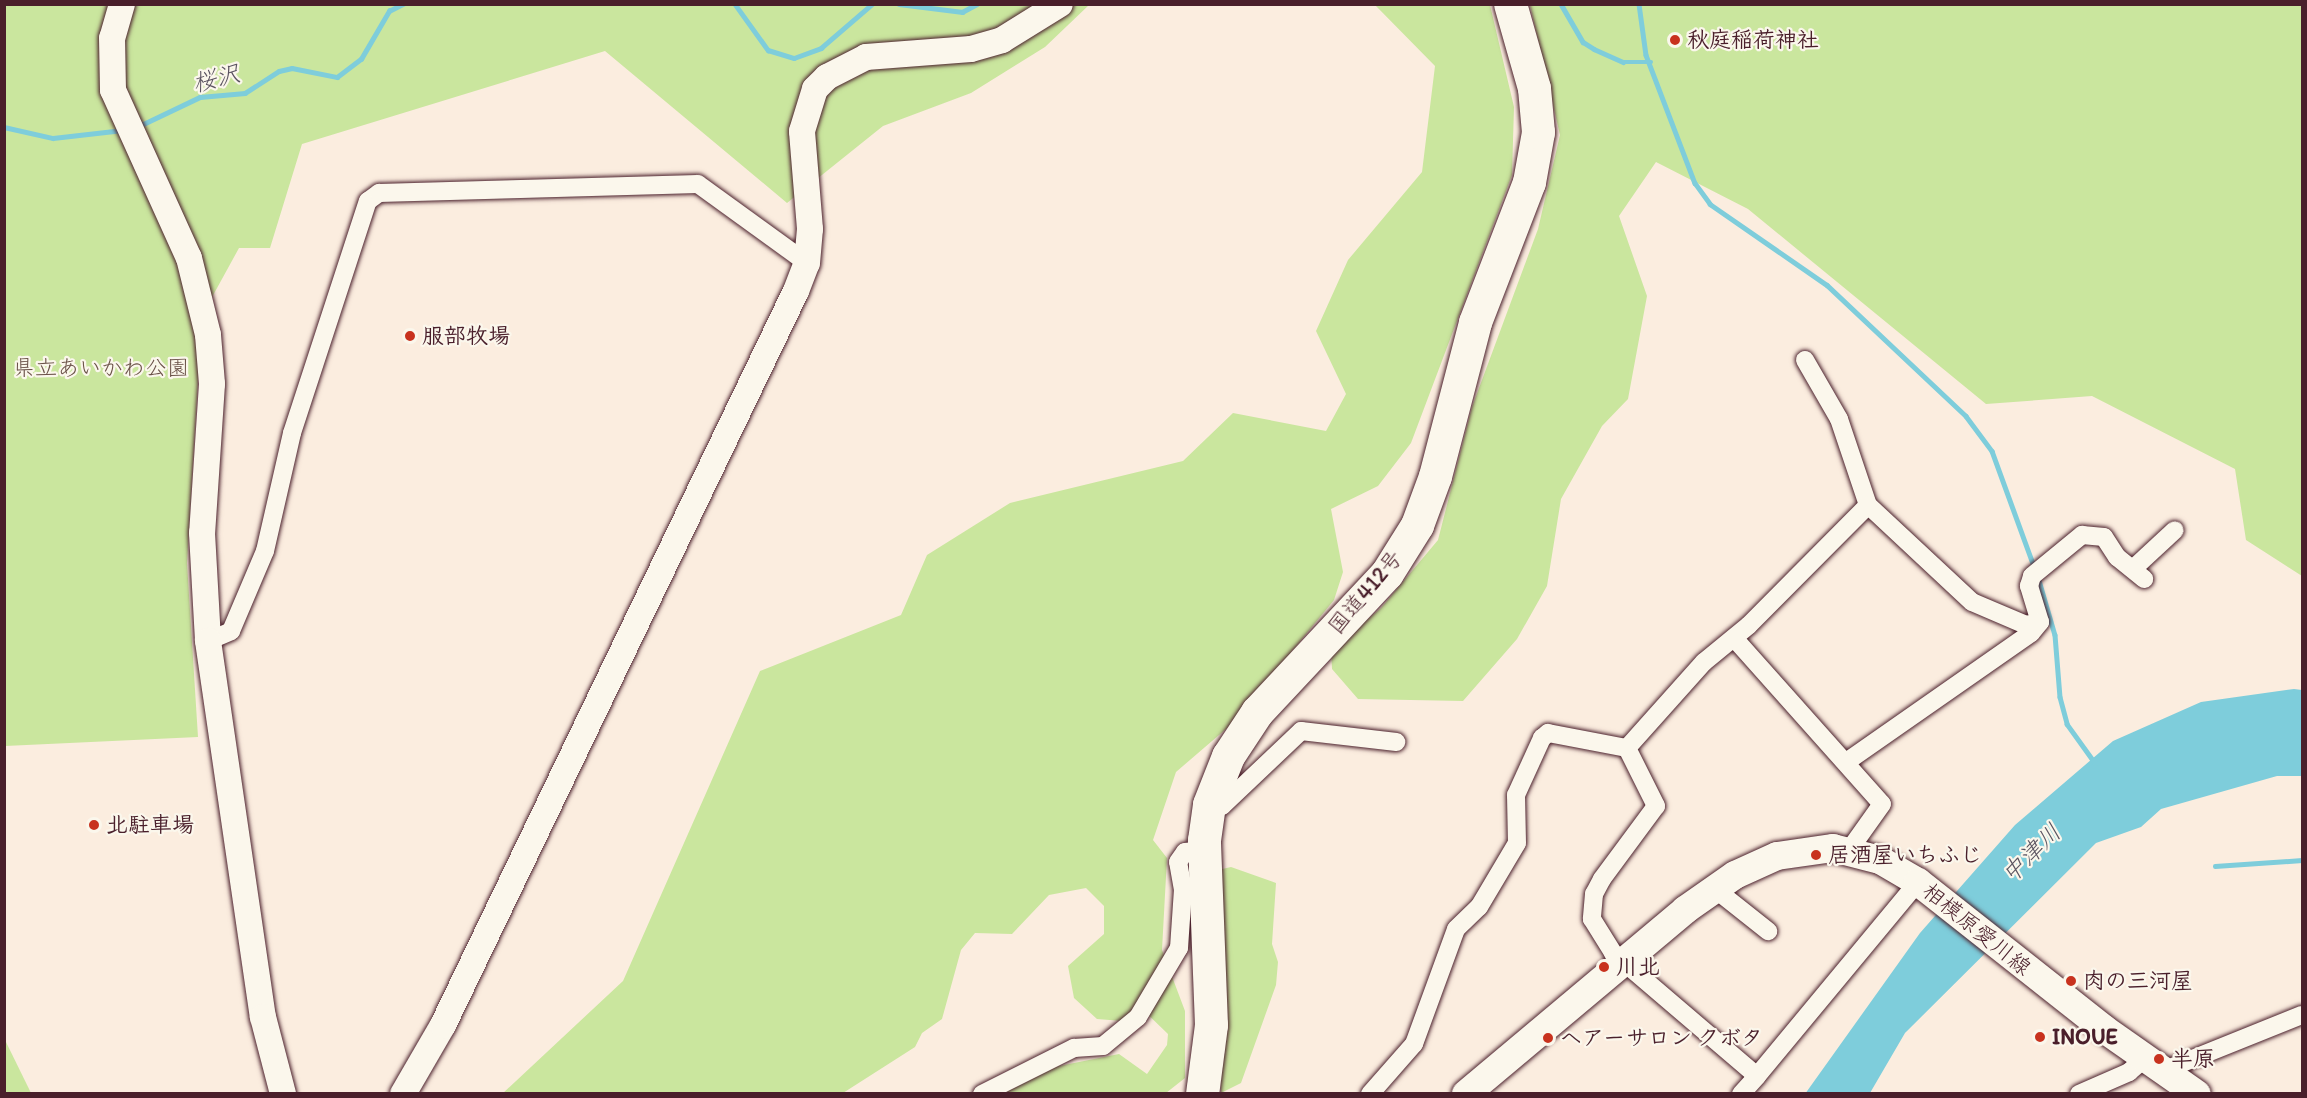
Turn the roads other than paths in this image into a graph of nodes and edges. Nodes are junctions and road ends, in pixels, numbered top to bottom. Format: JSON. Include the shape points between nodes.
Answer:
{"nodes":[{"id":1,"x":122,"y":4,"type":"edge"},
{"id":2,"x":1060,"y":4,"type":"edge"},
{"id":3,"x":1510,"y":4,"type":"edge"},
{"id":4,"x":807,"y":263,"type":"junction"},
{"id":5,"x":1805,"y":360,"type":"dead end"},
{"id":6,"x":1868,"y":505,"type":"junction"},
{"id":7,"x":2173,"y":540,"type":"dead end"},
{"id":8,"x":2040,"y":622,"type":"junction"},
{"id":9,"x":1734,"y":638,"type":"junction"},
{"id":10,"x":208,"y":641,"type":"junction"},
{"id":11,"x":1396,"y":742,"type":"dead end"},
{"id":12,"x":1627,"y":748,"type":"junction"},
{"id":13,"x":1846,"y":762,"type":"junction"},
{"id":14,"x":1209,"y":804,"type":"junction"},
{"id":15,"x":1850,"y":849,"type":"junction"},
{"id":16,"x":1205,"y":850,"type":"junction"},
{"id":17,"x":1918,"y":882,"type":"junction"},
{"id":18,"x":1715,"y":889,"type":"junction"},
{"id":19,"x":1768,"y":931,"type":"dead end"},
{"id":20,"x":1626,"y":962,"type":"junction"},
{"id":21,"x":2302,"y":1015,"type":"edge"},
{"id":22,"x":2152,"y":1066,"type":"junction"},
{"id":23,"x":1757,"y":1076,"type":"junction"},
{"id":24,"x":283,"y":1094,"type":"edge"},
{"id":25,"x":403,"y":1094,"type":"edge"},
{"id":26,"x":982,"y":1094,"type":"edge"},
{"id":27,"x":1202,"y":1094,"type":"edge"},
{"id":28,"x":1370,"y":1094,"type":"edge"},
{"id":29,"x":1466,"y":1094,"type":"edge"},
{"id":30,"x":1741,"y":1094,"type":"edge"},
{"id":31,"x":2079,"y":1094,"type":"edge"},
{"id":32,"x":2197,"y":1094,"type":"edge"}],
"edges":[{"from":1,"to":10,"type":"street","via":[[109,64],[120,111],[189,258],[208,335],[211,395],[202,533]]},
{"from":2,"to":4,"type":"street","via":[[1002,40],[971,49],[866,57],[827,77],[810,99],[802,131],[809,218]]},
{"from":3,"to":14,"type":"highway","name":"国道412号","via":[[1534,88],[1538,132],[1529,182],[1475,322],[1435,476],[1417,525],[1387,573],[1257,712],[1228,756]]},
{"from":4,"to":10,"type":"street","via":[[698,184],[378,193],[368,201],[292,433],[265,551],[231,631]]},
{"from":4,"to":25,"type":"street","via":[[443,1025]]},
{"from":5,"to":6,"type":"street","via":[[1839,419]]},
{"from":6,"to":8,"type":"street","via":[[1972,602],[2026,625]]},
{"from":6,"to":9,"type":"street"},
{"from":7,"to":8,"type":"street","via":[[2140,573],[2121,561],[2099,535],[2082,535],[2044,562],[2032,576],[2029,586]]},
{"from":8,"to":13,"type":"street","via":[[2031,633]]},
{"from":9,"to":12,"type":"street","via":[[1704,662]]},
{"from":9,"to":13,"type":"street"},
{"from":10,"to":24,"type":"street","via":[[263,1017]]},
{"from":11,"to":14,"type":"street","via":[[1301,731],[1222,806]]},
{"from":12,"to":20,"type":"street","via":[[1656,806],[1602,879],[1592,907],[1599,935]]},
{"from":12,"to":28,"type":"street","via":[[1548,733],[1537,746],[1516,795],[1517,843],[1479,907],[1456,929],[1414,1044]]},
{"from":13,"to":15,"type":"street","via":[[1882,804]]},
{"from":14,"to":16,"type":"highway","name":"国道412号"},
{"from":15,"to":17,"type":"main road","name":"相模原愛川線"},
{"from":15,"to":18,"type":"main road","name":"相模原愛川線","via":[[1806,849],[1777,856]]},
{"from":16,"to":26,"type":"street","via":[[1185,852],[1178,862],[1183,890],[1179,948],[1138,1017],[1102,1046],[1074,1048]]},
{"from":16,"to":27,"type":"highway","name":"国道412号","via":[[1211,1025]]},
{"from":17,"to":22,"type":"main road","name":"相模原愛川線"},
{"from":17,"to":23,"type":"street"},
{"from":18,"to":19,"type":"street"},
{"from":18,"to":20,"type":"main road","name":"相模原愛川線"},
{"from":20,"to":23,"type":"street"},
{"from":20,"to":29,"type":"main road","name":"相模原愛川線"},
{"from":21,"to":22,"type":"street"},
{"from":22,"to":31,"type":"street"},
{"from":22,"to":32,"type":"main road"},
{"from":23,"to":30,"type":"street"}]}
